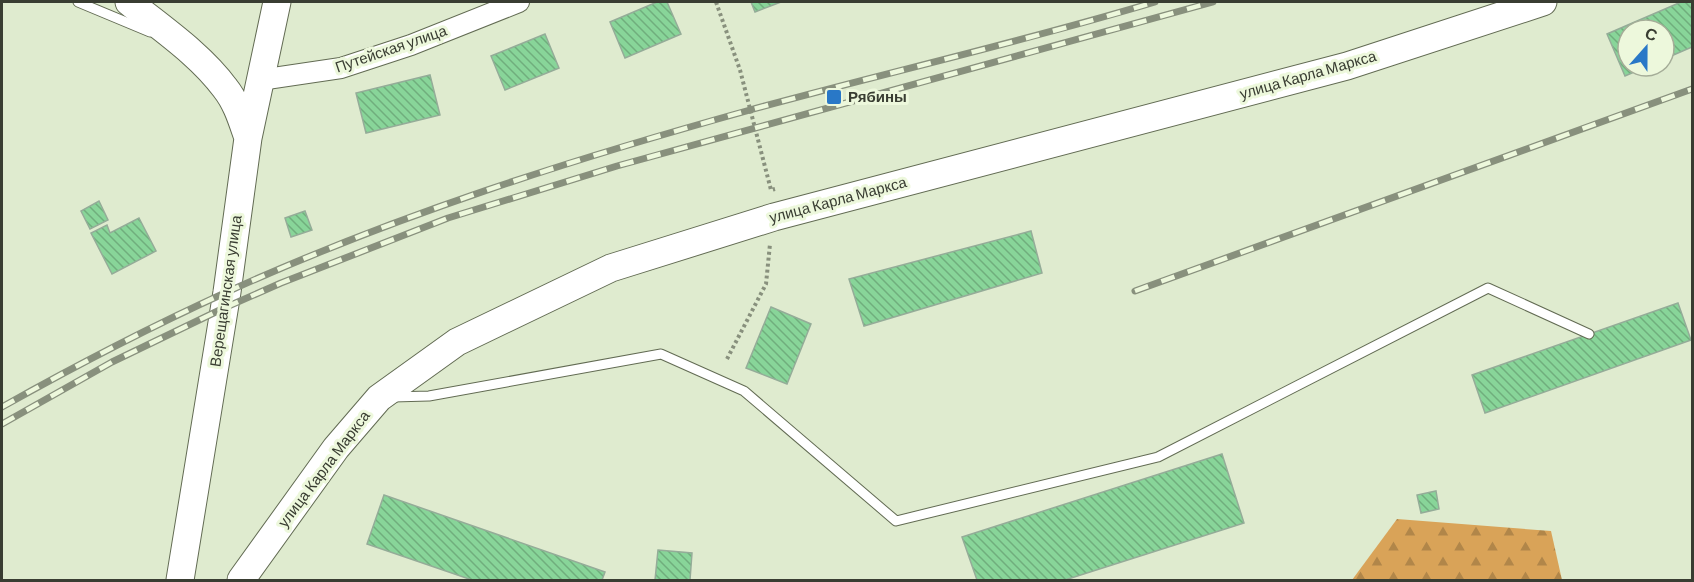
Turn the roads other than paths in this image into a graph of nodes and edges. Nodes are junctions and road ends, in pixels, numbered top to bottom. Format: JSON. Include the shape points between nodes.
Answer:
{"nodes":[{"id":1,"x":78,"y":2,"type":"edge"},
{"id":2,"x":129,"y":2,"type":"edge"},
{"id":3,"x":277,"y":2,"type":"edge"},
{"id":4,"x":519,"y":2,"type":"edge"},
{"id":5,"x":1543,"y":2,"type":"edge"},
{"id":6,"x":181,"y":45,"type":"junction"},
{"id":7,"x":260,"y":80,"type":"junction"},
{"id":8,"x":248,"y":138,"type":"junction"},
{"id":9,"x":1589,"y":334,"type":"dead end"},
{"id":10,"x":379,"y":398,"type":"junction"},
{"id":11,"x":180,"y":580,"type":"edge"},
{"id":12,"x":241,"y":580,"type":"edge"}],
"edges":[{"from":1,"to":6,"type":"lane"},
{"from":2,"to":6,"type":"main road"},
{"from":3,"to":7,"type":"main road","name":"Верещагинская улица"},
{"from":4,"to":7,"type":"street","name":"Путейская улица","via":[[341,68]]},
{"from":5,"to":10,"type":"main road","name":"улица Карла Маркса","via":[[1347,66],[774,217],[611,268],[457,342]]},
{"from":6,"to":8,"type":"main road","via":[[226,88]]},
{"from":7,"to":8,"type":"main road","name":"Верещагинская улица"},
{"from":8,"to":11,"type":"main road","name":"Верещагинская улица"},
{"from":9,"to":10,"type":"lane","via":[[1488,288],[1158,457],[896,521],[744,392],[661,354],[429,396]]},
{"from":10,"to":12,"type":"main road","name":"улица Карла Маркса","via":[[336,448]]}]}
